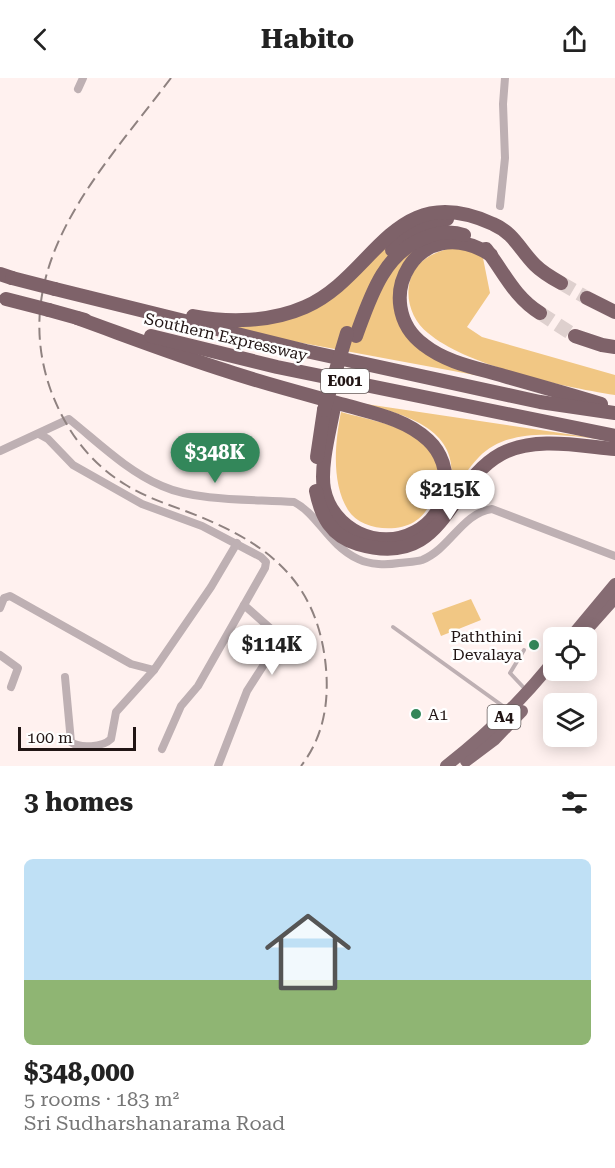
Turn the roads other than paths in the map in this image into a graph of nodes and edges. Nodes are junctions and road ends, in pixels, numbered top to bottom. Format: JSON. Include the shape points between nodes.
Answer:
{"nodes":[{"id":1,"x":83,"y":78,"type":"edge"},
{"id":2,"x":505,"y":78,"type":"edge"},
{"id":3,"x":78,"y":89,"type":"dead end"},
{"id":4,"x":500,"y":206,"type":"dead end"},
{"id":5,"x":488,"y":222,"type":"junction"},
{"id":6,"x":491,"y":255,"type":"junction"},
{"id":7,"x":6,"y":276,"type":"edge"},
{"id":8,"x":561,"y":284,"type":"tunnel mouth"},
{"id":9,"x":84,"y":297,"type":"junction"},
{"id":10,"x":3,"y":298,"type":"edge"},
{"id":11,"x":587,"y":298,"type":"tunnel mouth"},
{"id":12,"x":615,"y":312,"type":"edge"},
{"id":13,"x":540,"y":313,"type":"tunnel mouth"},
{"id":14,"x":77,"y":318,"type":"junction"},
{"id":15,"x":351,"y":334,"type":"junction"},
{"id":16,"x":575,"y":336,"type":"tunnel mouth"},
{"id":17,"x":614,"y":346,"type":"edge"},
{"id":18,"x":615,"y":408,"type":"edge"},
{"id":19,"x":329,"y":411,"type":"junction"},
{"id":20,"x":615,"y":413,"type":"edge"},
{"id":21,"x":39,"y":434,"type":"junction"},
{"id":22,"x":615,"y":436,"type":"edge"},
{"id":23,"x":615,"y":449,"type":"edge"},
{"id":24,"x":0,"y":451,"type":"edge"},
{"id":25,"x":237,"y":543,"type":"junction"},
{"id":26,"x":615,"y":556,"type":"edge"},
{"id":27,"x":615,"y":576,"type":"edge"},
{"id":28,"x":612,"y":591,"type":"edge"},
{"id":29,"x":244,"y":605,"type":"junction"},
{"id":30,"x":0,"y":608,"type":"edge"},
{"id":31,"x":393,"y":627,"type":"dead end"},
{"id":32,"x":580,"y":627,"type":"edge"},
{"id":33,"x":587,"y":627,"type":"edge"},
{"id":34,"x":524,"y":650,"type":"dead end"},
{"id":35,"x":0,"y":655,"type":"edge"},
{"id":36,"x":154,"y":670,"type":"junction"},
{"id":37,"x":543,"y":674,"type":"edge"},
{"id":38,"x":65,"y":677,"type":"dead end"},
{"id":39,"x":546,"y":681,"type":"edge"},
{"id":40,"x":11,"y":687,"type":"dead end"},
{"id":41,"x":528,"y":693,"type":"junction"},
{"id":42,"x":510,"y":711,"type":"junction"},
{"id":43,"x":162,"y":749,"type":"dead end"},
{"id":44,"x":218,"y":766,"type":"edge"},
{"id":45,"x":446,"y":766,"type":"edge"},
{"id":46,"x":459,"y":766,"type":"edge"}],
"edges":[{"from":1,"to":3,"type":"street"},
{"from":2,"to":4,"type":"street","via":[[502,104],[506,158]]},
{"from":5,"to":8,"type":"highway","via":[[513,236],[536,266]]},
{"from":5,"to":9,"type":"highway","via":[[463,213],[423,214],[399,227],[337,286],[306,307],[270,319],[207,318]]},
{"from":5,"to":15,"type":"highway","via":[[442,219],[409,233],[382,260],[360,298]]},
{"from":6,"to":13,"type":"highway","via":[[513,291]]},
{"from":6,"to":15,"type":"highway","via":[[462,234],[443,231],[416,241],[398,253],[379,278]]},
{"from":6,"to":18,"type":"highway","via":[[470,243],[449,241],[420,253],[401,283],[401,311],[415,338],[454,362]]},
{"from":7,"to":9,"type":"highway","bridge":true},
{"from":9,"to":20,"type":"highway","name":"Southern Expressway","number":"E001","via":[[306,351],[540,402]]},
{"from":10,"to":14,"type":"highway","bridge":true},
{"from":11,"to":12,"type":"highway"},
{"from":14,"to":19,"type":"highway","via":[[227,372],[405,424],[433,445],[445,470],[447,489],[436,515],[415,532],[390,539],[373,538],[344,526],[328,505],[323,486]]},
{"from":14,"to":22,"type":"highway","name":"Southern Expressway","number":"E001","via":[[277,367]]},
{"from":15,"to":19,"type":"highway"},
{"from":16,"to":17,"type":"highway"},
{"from":19,"to":23,"type":"highway","via":[[318,438],[315,484],[320,511],[324,521],[340,536],[375,549],[415,543],[436,530],[476,472],[502,453],[544,444]]},
{"from":21,"to":24,"type":"street"},
{"from":21,"to":25,"type":"street","via":[[73,465],[142,504]]},
{"from":21,"to":26,"type":"street","via":[[69,419],[131,469],[164,487],[198,495],[294,502],[303,506],[332,542],[359,560],[388,565],[422,560],[445,545],[473,516],[492,509]]},
{"from":25,"to":29,"type":"street","via":[[266,562]]},
{"from":25,"to":36,"type":"street"},
{"from":27,"to":28,"type":"highway"},
{"from":28,"to":32,"type":"highway"},
{"from":28,"to":33,"type":"highway"},
{"from":29,"to":43,"type":"street","via":[[198,686],[181,706]]},
{"from":29,"to":44,"type":"street","via":[[279,636],[279,644],[248,691]]},
{"from":30,"to":36,"type":"street","via":[[4,598],[10,596],[131,664]]},
{"from":31,"to":42,"type":"lane"},
{"from":34,"to":41,"type":"lane","via":[[510,673]]},
{"from":35,"to":40,"type":"street","via":[[18,668]]},
{"from":36,"to":38,"type":"street","via":[[116,712],[111,739],[102,745],[76,746],[71,742]]},
{"from":37,"to":41,"type":"highway","number":"A4"},
{"from":39,"to":46,"type":"highway","number":"A4","via":[[494,740]]},
{"from":41,"to":42,"type":"highway","number":"A4"},
{"from":42,"to":45,"type":"highway","number":"A4"}]}
